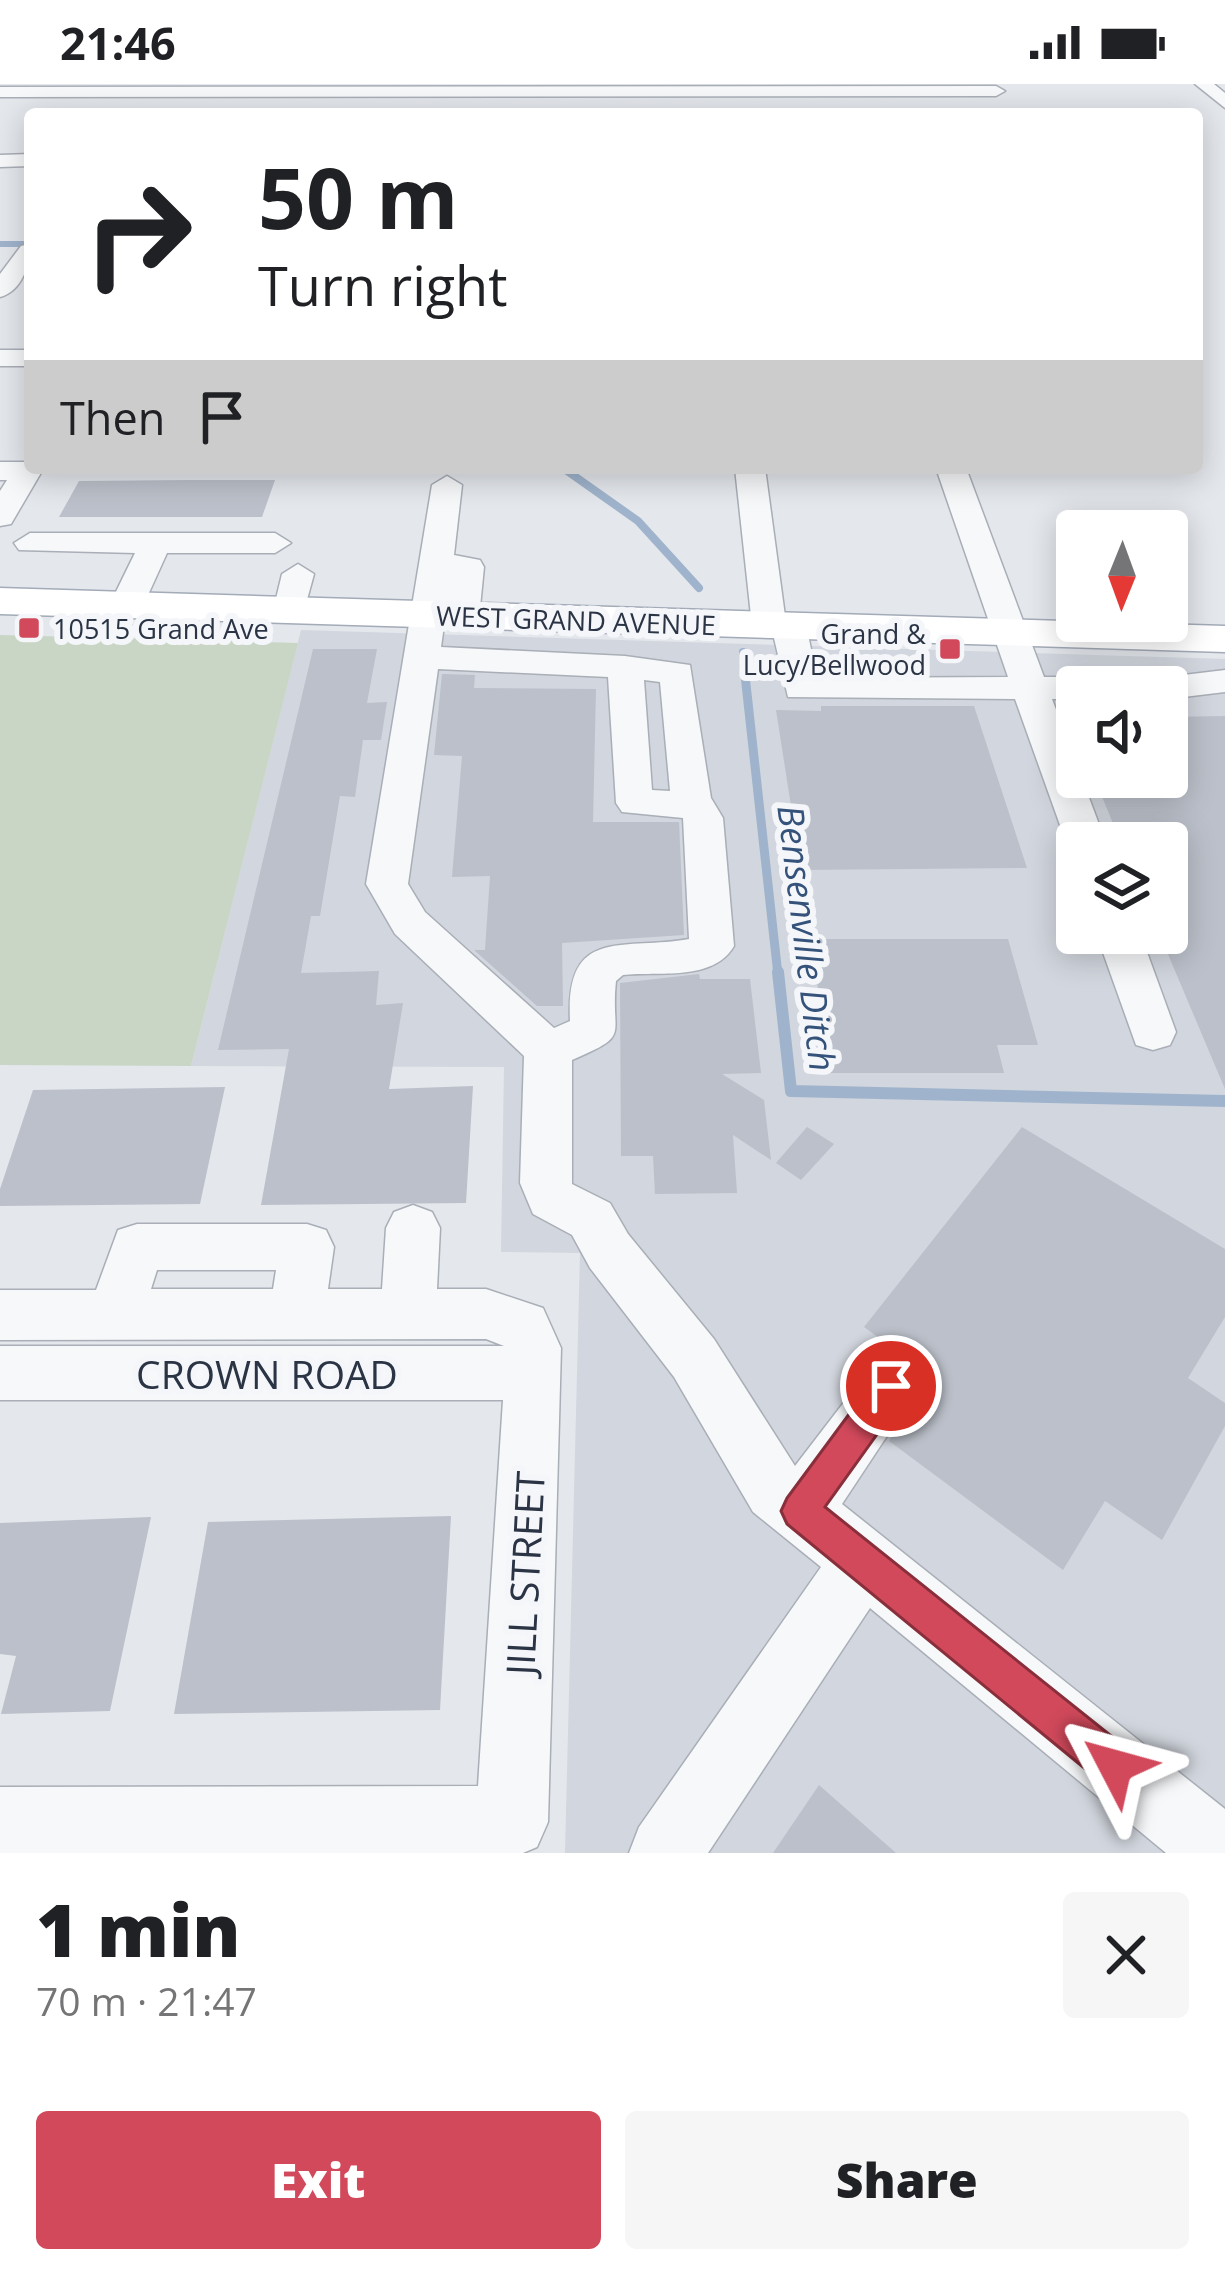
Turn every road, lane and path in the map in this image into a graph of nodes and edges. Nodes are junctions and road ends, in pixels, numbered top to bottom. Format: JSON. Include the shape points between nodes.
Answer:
{"nodes":[{"id":1,"x":194,"y":84,"type":"edge"},
{"id":2,"x":261,"y":84,"type":"edge"},
{"id":3,"x":434,"y":84,"type":"edge"},
{"id":4,"x":1204,"y":84,"type":"edge"},
{"id":5,"x":227,"y":86,"type":"edge"},
{"id":6,"x":398,"y":87,"type":"edge"},
{"id":7,"x":158,"y":88,"type":"edge"},
{"id":8,"x":285,"y":88,"type":"edge"},
{"id":9,"x":462,"y":88,"type":"edge"},
{"id":10,"x":643,"y":88,"type":"edge"},
{"id":11,"x":994,"y":88,"type":"edge"},
{"id":12,"x":0,"y":92,"type":"edge"},
{"id":13,"x":579,"y":92,"type":"junction"},
{"id":14,"x":1225,"y":103,"type":"edge"},
{"id":15,"x":578,"y":108,"type":"edge"},
{"id":16,"x":24,"y":257,"type":"edge"},
{"id":17,"x":0,"y":290,"type":"edge"},
{"id":18,"x":25,"y":474,"type":"edge"},
{"id":19,"x":751,"y":474,"type":"edge"},
{"id":20,"x":953,"y":474,"type":"edge"},
{"id":21,"x":447,"y":485,"type":"dead end"},
{"id":22,"x":0,"y":517,"type":"edge"},
{"id":23,"x":30,"y":543,"type":"dead end"},
{"id":24,"x":275,"y":543,"type":"dead end"},
{"id":25,"x":155,"y":544,"type":"junction"},
{"id":26,"x":0,"y":602,"type":"edge"},
{"id":27,"x":126,"y":606,"type":"junction"},
{"id":28,"x":592,"y":620,"type":"junction"},
{"id":29,"x":779,"y":625,"type":"junction"},
{"id":30,"x":435,"y":630,"type":"junction"},
{"id":31,"x":1011,"y":632,"type":"junction"},
{"id":32,"x":1221,"y":661,"type":"edge"},
{"id":33,"x":607,"y":666,"type":"junction"},
{"id":34,"x":1188,"y":678,"type":"edge"},
{"id":35,"x":1029,"y":688,"type":"junction"},
{"id":36,"x":1056,"y":688,"type":"edge"},
{"id":37,"x":691,"y":798,"type":"junction"},
{"id":38,"x":1077,"y":822,"type":"edge"},
{"id":39,"x":1126,"y":954,"type":"edge"},
{"id":40,"x":1154,"y":1032,"type":"dead end"},
{"id":41,"x":548,"y":1050,"type":"junction"},
{"id":42,"x":413,"y":1228,"type":"dead end"},
{"id":43,"x":408,"y":1314,"type":"junction"},
{"id":44,"x":0,"y":1316,"type":"edge"},
{"id":45,"x":528,"y":1350,"type":"junction"},
{"id":46,"x":0,"y":1373,"type":"edge"},
{"id":47,"x":891,"y":1386,"type":"dead end"},
{"id":48,"x":800,"y":1511,"type":"junction"},
{"id":49,"x":863,"y":1562,"type":"junction"},
{"id":50,"x":0,"y":1823,"type":"edge"},
{"id":51,"x":491,"y":1832,"type":"edge"},
{"id":52,"x":234,"y":1838,"type":"edge"},
{"id":53,"x":665,"y":1853,"type":"edge"},
{"id":54,"x":1223,"y":1853,"type":"edge"}],
"edges":[{"from":1,"to":5,"type":"street"},
{"from":2,"to":5,"type":"street"},
{"from":3,"to":6,"type":"street"},
{"from":4,"to":14,"type":"street"},
{"from":6,"to":8,"type":"street"},
{"from":6,"to":9,"type":"street"},
{"from":7,"to":8,"type":"street"},
{"from":7,"to":12,"type":"street"},
{"from":9,"to":13,"type":"street"},
{"from":10,"to":11,"type":"street"},
{"from":10,"to":13,"type":"street"},
{"from":13,"to":15,"type":"street"},
{"from":16,"to":17,"type":"street"},
{"from":18,"to":22,"type":"street"},
{"from":19,"to":29,"type":"street"},
{"from":20,"to":31,"type":"street"},
{"from":21,"to":30,"type":"street"},
{"from":23,"to":25,"type":"street"},
{"from":24,"to":25,"type":"street"},
{"from":25,"to":27,"type":"street"},
{"from":26,"to":27,"type":"main road","name":"WEST GRAND AVENUE"},
{"from":27,"to":30,"type":"main road","name":"WEST GRAND AVENUE","via":[[294,593]]},
{"from":28,"to":29,"type":"main road","name":"WEST GRAND AVENUE"},
{"from":28,"to":30,"type":"main road","name":"WEST GRAND AVENUE"},
{"from":28,"to":33,"type":"street"},
{"from":29,"to":31,"type":"main road","name":"WEST GRAND AVENUE"},
{"from":29,"to":35,"type":"street","via":[[801,688]]},
{"from":30,"to":33,"type":"street"},
{"from":30,"to":41,"type":"street","via":[[387,884],[410,923]]},
{"from":31,"to":32,"type":"main road","name":"WEST GRAND AVENUE"},
{"from":31,"to":35,"type":"street"},
{"from":32,"to":34,"type":"street"},
{"from":33,"to":37,"type":"street","via":[[677,673]]},
{"from":33,"to":37,"type":"street","via":[[636,803]]},
{"from":35,"to":36,"type":"street"},
{"from":35,"to":38,"type":"street"},
{"from":37,"to":41,"type":"street","via":[[703,818],[712,946],[700,956],[603,965],[594,977],[593,1031]]},
{"from":39,"to":40,"type":"street"},
{"from":41,"to":48,"type":"street","via":[[551,1198],[591,1219],[694,1358],[775,1490]]},
{"from":42,"to":43,"type":"street"},
{"from":43,"to":44,"type":"street","name":"CROWN ROAD"},
{"from":43,"to":45,"type":"street","name":"CROWN ROAD","via":[[486,1314]]},
{"from":45,"to":46,"type":"street","name":"CROWN ROAD"},
{"from":45,"to":51,"type":"street","name":"JILL STREET"},
{"from":47,"to":48,"type":"street"},
{"from":48,"to":49,"type":"street"},
{"from":49,"to":53,"type":"street"},
{"from":49,"to":54,"type":"street"},
{"from":50,"to":52,"type":"street"},
{"from":51,"to":52,"type":"street"}]}
